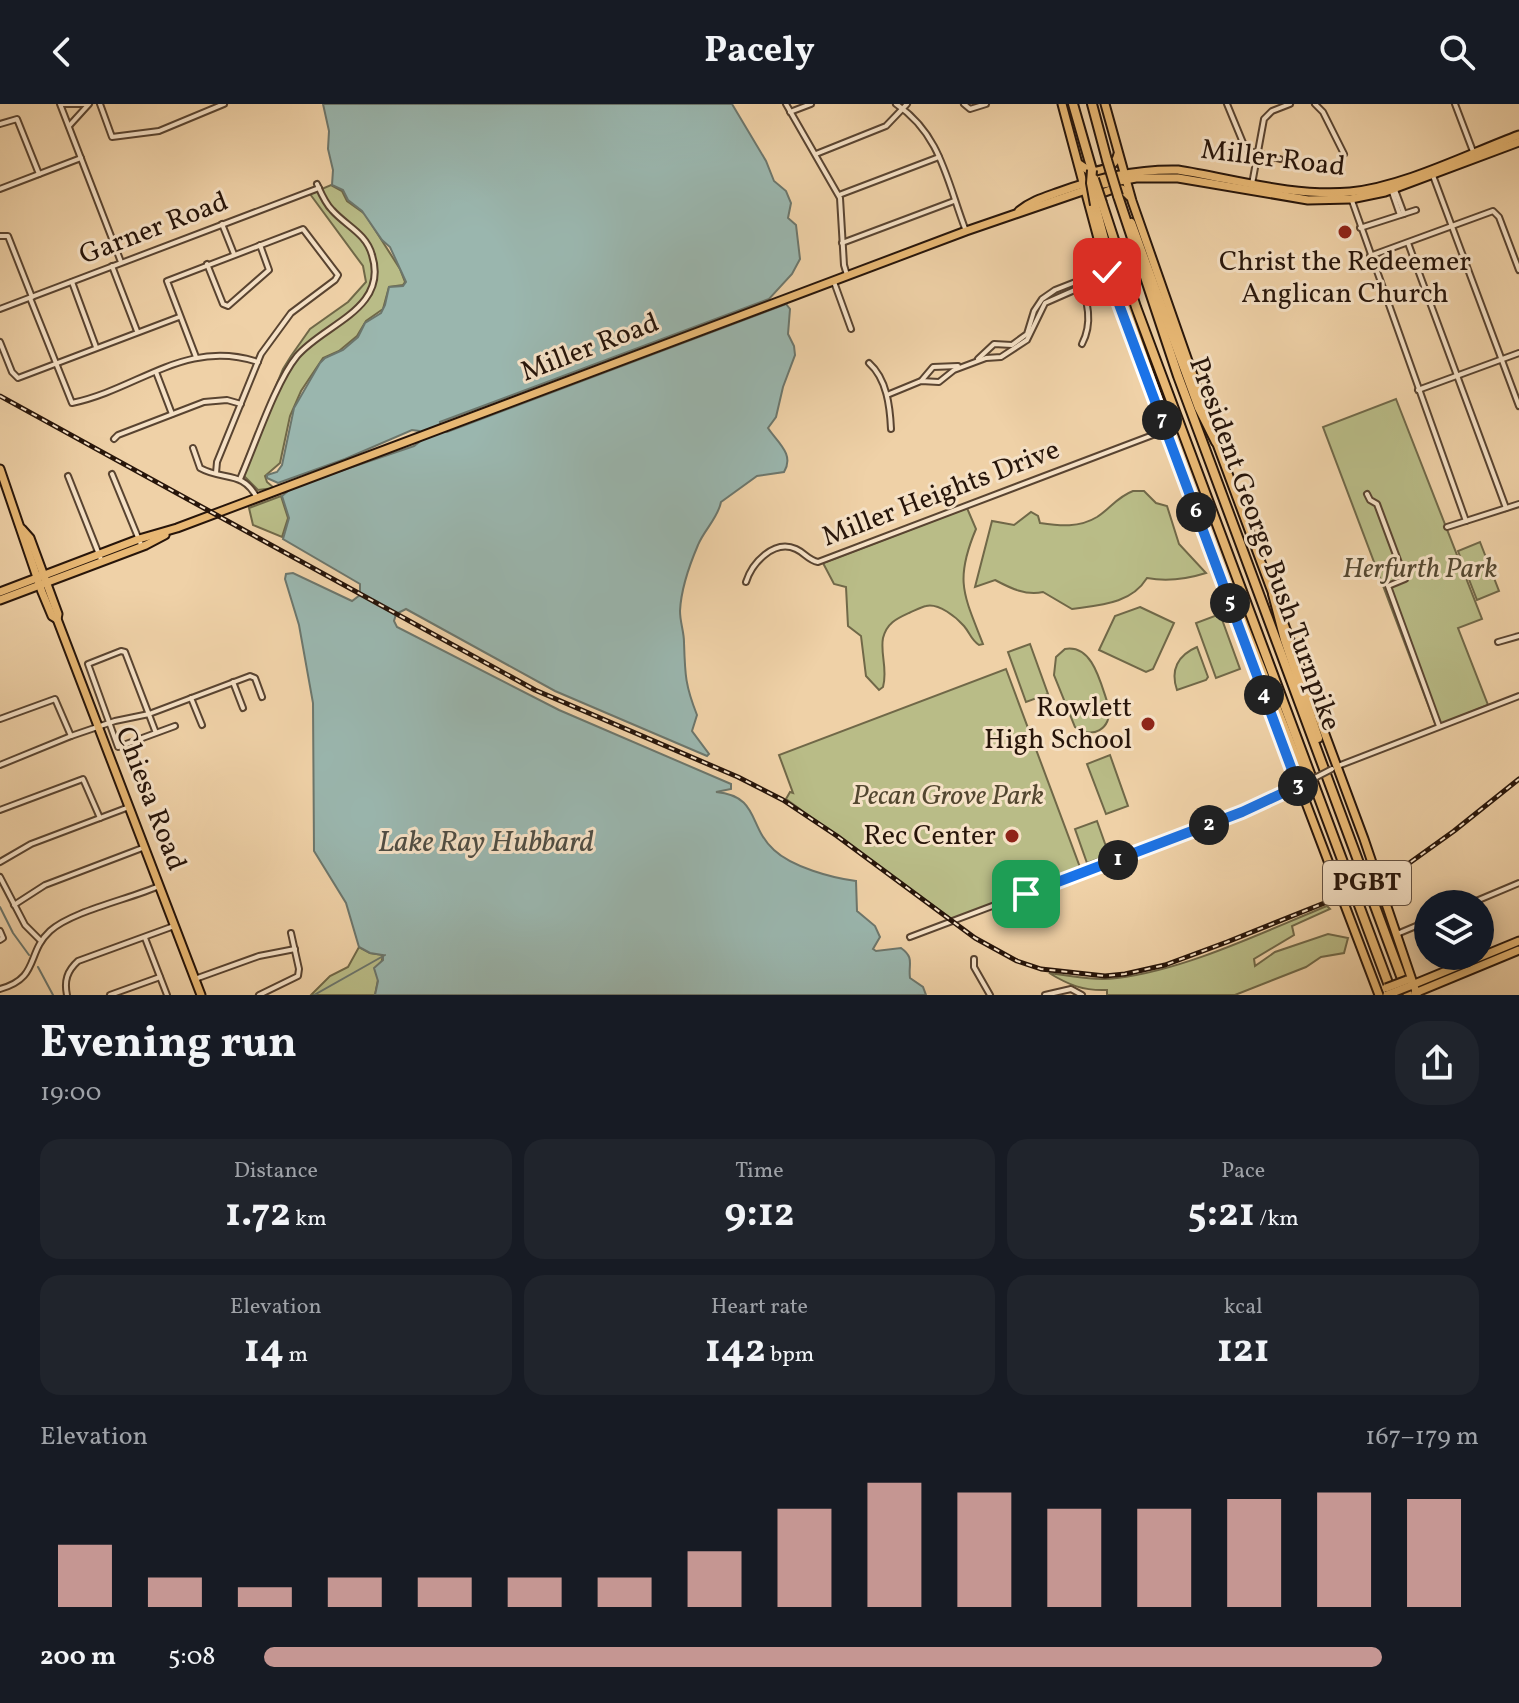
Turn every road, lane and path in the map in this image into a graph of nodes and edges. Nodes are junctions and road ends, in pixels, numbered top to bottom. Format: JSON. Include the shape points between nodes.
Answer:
{"nodes":[{"id":1,"x":60,"y":104,"type":"edge"},
{"id":2,"x":88,"y":104,"type":"edge"},
{"id":3,"x":100,"y":104,"type":"edge"},
{"id":4,"x":224,"y":104,"type":"edge"},
{"id":5,"x":786,"y":104,"type":"edge"},
{"id":6,"x":811,"y":104,"type":"edge"},
{"id":7,"x":896,"y":104,"type":"edge"},
{"id":8,"x":964,"y":104,"type":"edge"},
{"id":9,"x":986,"y":104,"type":"edge"},
{"id":10,"x":1062,"y":104,"type":"edge"},
{"id":11,"x":1073,"y":104,"type":"edge"},
{"id":12,"x":1092,"y":104,"type":"edge"},
{"id":13,"x":1105,"y":104,"type":"edge"},
{"id":14,"x":1227,"y":104,"type":"edge"},
{"id":15,"x":1290,"y":104,"type":"edge"},
{"id":16,"x":1315,"y":104,"type":"edge"},
{"id":17,"x":1455,"y":104,"type":"edge"},
{"id":18,"x":905,"y":106,"type":"edge"},
{"id":19,"x":790,"y":112,"type":"junction"},
{"id":20,"x":0,"y":124,"type":"edge"},
{"id":21,"x":69,"y":126,"type":"junction"},
{"id":22,"x":1519,"y":135,"type":"edge"},
{"id":23,"x":1519,"y":142,"type":"edge"},
{"id":24,"x":1118,"y":152,"type":"junction"},
{"id":25,"x":815,"y":154,"type":"junction"},
{"id":26,"x":1344,"y":154,"type":"dead end"},
{"id":27,"x":1257,"y":155,"type":"junction"},
{"id":28,"x":1474,"y":155,"type":"junction"},
{"id":29,"x":939,"y":157,"type":"junction"},
{"id":30,"x":81,"y":158,"type":"junction"},
{"id":31,"x":1280,"y":159,"type":"dead end"},
{"id":32,"x":1077,"y":162,"type":"junction"},
{"id":33,"x":1431,"y":172,"type":"junction"},
{"id":34,"x":39,"y":174,"type":"junction"},
{"id":35,"x":1125,"y":176,"type":"junction"},
{"id":36,"x":1251,"y":186,"type":"junction"},
{"id":37,"x":1084,"y":187,"type":"junction"},
{"id":38,"x":0,"y":189,"type":"edge"},
{"id":39,"x":1392,"y":189,"type":"junction"},
{"id":40,"x":839,"y":195,"type":"junction"},
{"id":41,"x":1351,"y":195,"type":"junction"},
{"id":42,"x":1118,"y":196,"type":"junction"},
{"id":43,"x":954,"y":201,"type":"junction"},
{"id":44,"x":1132,"y":201,"type":"junction"},
{"id":45,"x":1096,"y":206,"type":"junction"},
{"id":46,"x":1416,"y":210,"type":"dead end"},
{"id":47,"x":1402,"y":215,"type":"junction"},
{"id":48,"x":222,"y":224,"type":"junction"},
{"id":49,"x":1451,"y":226,"type":"junction"},
{"id":50,"x":1360,"y":228,"type":"junction"},
{"id":51,"x":966,"y":231,"type":"junction"},
{"id":52,"x":0,"y":236,"type":"edge"},
{"id":53,"x":842,"y":243,"type":"junction"},
{"id":54,"x":1408,"y":243,"type":"junction"},
{"id":55,"x":260,"y":245,"type":"junction"},
{"id":56,"x":234,"y":254,"type":"junction"},
{"id":57,"x":1370,"y":256,"type":"junction"},
{"id":58,"x":121,"y":262,"type":"junction"},
{"id":59,"x":207,"y":264,"type":"junction"},
{"id":60,"x":112,"y":266,"type":"junction"},
{"id":61,"x":1519,"y":270,"type":"edge"},
{"id":62,"x":1107,"y":272,"type":"junction"},
{"id":63,"x":847,"y":275,"type":"junction"},
{"id":64,"x":833,"y":280,"type":"junction"},
{"id":65,"x":1079,"y":280,"type":"junction"},
{"id":66,"x":72,"y":282,"type":"junction"},
{"id":67,"x":1082,"y":287,"type":"junction"},
{"id":68,"x":31,"y":297,"type":"junction"},
{"id":69,"x":0,"y":309,"type":"edge"},
{"id":70,"x":179,"y":317,"type":"junction"},
{"id":71,"x":851,"y":329,"type":"dead end"},
{"id":72,"x":137,"y":332,"type":"junction"},
{"id":73,"x":1031,"y":332,"type":"junction"},
{"id":74,"x":0,"y":342,"type":"edge"},
{"id":75,"x":1082,"y":344,"type":"dead end"},
{"id":76,"x":97,"y":347,"type":"junction"},
{"id":77,"x":1519,"y":353,"type":"edge"},
{"id":78,"x":196,"y":357,"type":"junction"},
{"id":79,"x":1502,"y":359,"type":"junction"},
{"id":80,"x":258,"y":362,"type":"junction"},
{"id":81,"x":55,"y":363,"type":"junction"},
{"id":82,"x":869,"y":363,"type":"dead end"},
{"id":83,"x":970,"y":363,"type":"junction"},
{"id":84,"x":156,"y":372,"type":"junction"},
{"id":85,"x":1458,"y":376,"type":"junction"},
{"id":86,"x":921,"y":381,"type":"junction"},
{"id":87,"x":1418,"y":390,"type":"junction"},
{"id":88,"x":887,"y":395,"type":"junction"},
{"id":89,"x":241,"y":404,"type":"junction"},
{"id":90,"x":1519,"y":406,"type":"edge"},
{"id":91,"x":172,"y":414,"type":"junction"},
{"id":92,"x":891,"y":429,"type":"dead end"},
{"id":93,"x":1166,"y":430,"type":"junction"},
{"id":94,"x":114,"y":439,"type":"dead end"},
{"id":95,"x":1170,"y":442,"type":"junction"},
{"id":96,"x":1216,"y":442,"type":"junction"},
{"id":97,"x":193,"y":448,"type":"dead end"},
{"id":98,"x":0,"y":469,"type":"edge"},
{"id":99,"x":216,"y":473,"type":"junction"},
{"id":100,"x":112,"y":474,"type":"dead end"},
{"id":101,"x":68,"y":476,"type":"dead end"},
{"id":102,"x":240,"y":479,"type":"junction"},
{"id":103,"x":1367,"y":494,"type":"dead end"},
{"id":104,"x":257,"y":498,"type":"junction"},
{"id":105,"x":1519,"y":504,"type":"edge"},
{"id":106,"x":1506,"y":508,"type":"junction"},
{"id":107,"x":1466,"y":521,"type":"junction"},
{"id":108,"x":1447,"y":527,"type":"dead end"},
{"id":109,"x":140,"y":543,"type":"junction"},
{"id":110,"x":100,"y":558,"type":"junction"},
{"id":111,"x":1219,"y":574,"type":"junction"},
{"id":112,"x":42,"y":580,"type":"junction"},
{"id":113,"x":746,"y":582,"type":"dead end"},
{"id":114,"x":0,"y":592,"type":"edge"},
{"id":115,"x":1273,"y":594,"type":"joint"},
{"id":116,"x":0,"y":600,"type":"edge"},
{"id":117,"x":1519,"y":636,"type":"edge"},
{"id":118,"x":1498,"y":642,"type":"dead end"},
{"id":119,"x":233,"y":682,"type":"junction"},
{"id":120,"x":1519,"y":696,"type":"edge"},
{"id":121,"x":262,"y":697,"type":"dead end"},
{"id":122,"x":191,"y":698,"type":"junction"},
{"id":123,"x":243,"y":708,"type":"dead end"},
{"id":124,"x":149,"y":714,"type":"junction"},
{"id":125,"x":0,"y":719,"type":"edge"},
{"id":126,"x":109,"y":723,"type":"junction"},
{"id":127,"x":202,"y":725,"type":"dead end"},
{"id":128,"x":175,"y":726,"type":"dead end"},
{"id":129,"x":1439,"y":726,"type":"junction"},
{"id":130,"x":100,"y":727,"type":"junction"},
{"id":131,"x":156,"y":733,"type":"junction"},
{"id":132,"x":71,"y":736,"type":"junction"},
{"id":133,"x":0,"y":765,"type":"edge"},
{"id":134,"x":1331,"y":769,"type":"junction"},
{"id":135,"x":1301,"y":785,"type":"junction"},
{"id":136,"x":129,"y":807,"type":"junction"},
{"id":137,"x":0,"y":810,"type":"edge"},
{"id":138,"x":100,"y":818,"type":"junction"},
{"id":139,"x":1325,"y":819,"type":"junction"},
{"id":140,"x":145,"y":847,"type":"junction"},
{"id":141,"x":1,"y":861,"type":"edge"},
{"id":142,"x":0,"y":877,"type":"edge"},
{"id":143,"x":1519,"y":883,"type":"edge"},
{"id":144,"x":159,"y":886,"type":"junction"},
{"id":145,"x":1494,"y":894,"type":"edge"},
{"id":146,"x":14,"y":905,"type":"junction"},
{"id":147,"x":174,"y":926,"type":"junction"},
{"id":148,"x":1414,"y":927,"type":"edge"},
{"id":149,"x":0,"y":931,"type":"edge"},
{"id":150,"x":291,"y":933,"type":"dead end"},
{"id":151,"x":1396,"y":934,"type":"junction"},
{"id":152,"x":145,"y":937,"type":"junction"},
{"id":153,"x":910,"y":937,"type":"dead end"},
{"id":154,"x":2,"y":939,"type":"edge"},
{"id":155,"x":42,"y":941,"type":"junction"},
{"id":156,"x":1519,"y":941,"type":"edge"},
{"id":157,"x":295,"y":949,"type":"junction"},
{"id":158,"x":1498,"y":950,"type":"junction"},
{"id":159,"x":1519,"y":950,"type":"edge"},
{"id":160,"x":1494,"y":956,"type":"edge"},
{"id":161,"x":974,"y":959,"type":"dead end"},
{"id":162,"x":1494,"y":960,"type":"edge"},
{"id":163,"x":1466,"y":970,"type":"edge"},
{"id":164,"x":160,"y":977,"type":"junction"},
{"id":165,"x":195,"y":979,"type":"junction"},
{"id":166,"x":1374,"y":982,"type":"junction"},
{"id":167,"x":1411,"y":988,"type":"edge"},
{"id":168,"x":0,"y":989,"type":"edge"},
{"id":169,"x":1388,"y":993,"type":"edge"},
{"id":170,"x":67,"y":995,"type":"edge"},
{"id":171,"x":110,"y":995,"type":"edge"},
{"id":172,"x":167,"y":995,"type":"edge"},
{"id":173,"x":201,"y":995,"type":"edge"},
{"id":174,"x":259,"y":995,"type":"edge"},
{"id":175,"x":990,"y":995,"type":"edge"},
{"id":176,"x":1045,"y":995,"type":"edge"},
{"id":177,"x":1082,"y":995,"type":"edge"},
{"id":178,"x":1379,"y":995,"type":"edge"}],
"edges":[{"from":1,"to":2,"type":"street"},
{"from":1,"to":21,"type":"street"},
{"from":2,"to":21,"type":"street"},
{"from":3,"to":4,"type":"street","via":[[112,137],[159,131]]},
{"from":5,"to":19,"type":"street"},
{"from":6,"to":19,"type":"street"},
{"from":7,"to":18,"type":"street"},
{"from":8,"to":9,"type":"street","via":[[974,109]]},
{"from":10,"to":32,"type":"main road"},
{"from":11,"to":45,"type":"highway","name":"President George Bush Turnpike","number":"PGBT","bridge":true},
{"from":12,"to":42,"type":"highway","name":"President George Bush Turnpike","number":"PGBT","bridge":true},
{"from":13,"to":24,"type":"main road"},
{"from":14,"to":27,"type":"street","via":[[1241,143]]},
{"from":15,"to":27,"type":"street","via":[[1264,119]]},
{"from":16,"to":26,"type":"street"},
{"from":17,"to":28,"type":"street"},
{"from":18,"to":25,"type":"street","via":[[880,129]]},
{"from":18,"to":29,"type":"street","via":[[927,131]]},
{"from":19,"to":25,"type":"street"},
{"from":20,"to":34,"type":"street","via":[[15,118]]},
{"from":21,"to":30,"type":"street"},
{"from":22,"to":28,"type":"main road","name":"Miller Road"},
{"from":23,"to":28,"type":"main road","name":"Miller Road"},
{"from":24,"to":32,"type":"main road","via":[[1107,169],[1086,172]]},
{"from":24,"to":35,"type":"main road"},
{"from":25,"to":40,"type":"street"},
{"from":27,"to":31,"type":"street"},
{"from":27,"to":36,"type":"street"},
{"from":28,"to":33,"type":"main road","name":"Miller Road"},
{"from":29,"to":40,"type":"street"},
{"from":29,"to":43,"type":"street"},
{"from":30,"to":34,"type":"street"},
{"from":30,"to":58,"type":"street"},
{"from":32,"to":37,"type":"main road"},
{"from":33,"to":39,"type":"main road","name":"Miller Road"},
{"from":33,"to":41,"type":"main road","name":"Miller Road"},
{"from":33,"to":49,"type":"street"},
{"from":34,"to":38,"type":"street"},
{"from":35,"to":36,"type":"main road","name":"Miller Road"},
{"from":35,"to":37,"type":"main road","name":"Miller Road"},
{"from":35,"to":44,"type":"main road"},
{"from":36,"to":41,"type":"main road","name":"Miller Road"},
{"from":37,"to":45,"type":"main road"},
{"from":37,"to":51,"type":"main road","name":"Miller Road"},
{"from":39,"to":41,"type":"main road","name":"Miller Road"},
{"from":39,"to":47,"type":"street"},
{"from":40,"to":53,"type":"street"},
{"from":41,"to":50,"type":"street"},
{"from":42,"to":96,"type":"highway"},
{"from":42,"to":134,"type":"highway","name":"President George Bush Turnpike","number":"PGBT","via":[[1178,376]]},
{"from":43,"to":51,"type":"street"},
{"from":43,"to":53,"type":"street"},
{"from":44,"to":45,"type":"main road","via":[[1122,189],[1113,189],[1093,196]]},
{"from":44,"to":96,"type":"main road"},
{"from":45,"to":62,"type":"main road"},
{"from":45,"to":95,"type":"highway"},
{"from":45,"to":139,"type":"highway","name":"President George Bush Turnpike","number":"PGBT"},
{"from":46,"to":47,"type":"street"},
{"from":47,"to":50,"type":"street"},
{"from":48,"to":56,"type":"street"},
{"from":48,"to":58,"type":"street","name":"Garner Road"},
{"from":48,"to":102,"type":"street","name":"Garner Road","via":[[318,186],[329,207],[358,231],[370,249],[374,269],[372,288],[359,308],[295,359]]},
{"from":49,"to":54,"type":"street"},
{"from":49,"to":61,"type":"street","via":[[1497,212]]},
{"from":49,"to":79,"type":"street"},
{"from":50,"to":57,"type":"street"},
{"from":51,"to":63,"type":"main road","name":"Miller Road"},
{"from":52,"to":68,"type":"street","via":[[8,236]]},
{"from":53,"to":63,"type":"street"},
{"from":54,"to":57,"type":"street"},
{"from":54,"to":85,"type":"street"},
{"from":55,"to":56,"type":"street"},
{"from":55,"to":59,"type":"street","via":[[269,270],[228,306]]},
{"from":55,"to":80,"type":"street","via":[[303,229],[338,275],[291,313]]},
{"from":56,"to":59,"type":"street"},
{"from":57,"to":87,"type":"street"},
{"from":58,"to":60,"type":"street","name":"Garner Road"},
{"from":59,"to":70,"type":"street","via":[[167,281]]},
{"from":60,"to":66,"type":"street","name":"Garner Road"},
{"from":60,"to":72,"type":"street"},
{"from":62,"to":65,"type":"street"},
{"from":62,"to":67,"type":"street"},
{"from":62,"to":93,"type":"main road"},
{"from":63,"to":64,"type":"main road","name":"Miller Road"},
{"from":64,"to":71,"type":"street"},
{"from":64,"to":104,"type":"main road","name":"Miller Road"},
{"from":65,"to":67,"type":"street"},
{"from":65,"to":73,"type":"street","via":[[1042,299]]},
{"from":66,"to":68,"type":"street","name":"Garner Road"},
{"from":66,"to":76,"type":"street"},
{"from":67,"to":73,"type":"street","via":[[1045,303]]},
{"from":67,"to":75,"type":"street","via":[[1088,327]]},
{"from":68,"to":69,"type":"street","name":"Garner Road"},
{"from":68,"to":81,"type":"street"},
{"from":70,"to":72,"type":"street"},
{"from":70,"to":78,"type":"street"},
{"from":72,"to":76,"type":"street"},
{"from":73,"to":83,"type":"street","via":[[1001,357]]},
{"from":73,"to":83,"type":"street","via":[[1012,345],[994,344]]},
{"from":74,"to":81,"type":"street","via":[[18,378]]},
{"from":76,"to":81,"type":"street"},
{"from":77,"to":79,"type":"street"},
{"from":78,"to":80,"type":"street","via":[[236,355]]},
{"from":78,"to":84,"type":"street"},
{"from":79,"to":85,"type":"street"},
{"from":79,"to":90,"type":"street"},
{"from":80,"to":89,"type":"street"},
{"from":81,"to":84,"type":"street","via":[[72,403]]},
{"from":82,"to":88,"type":"street"},
{"from":83,"to":86,"type":"street","via":[[939,382]]},
{"from":83,"to":86,"type":"street","via":[[933,367]]},
{"from":84,"to":91,"type":"street"},
{"from":85,"to":87,"type":"street"},
{"from":85,"to":106,"type":"street"},
{"from":86,"to":88,"type":"street"},
{"from":87,"to":107,"type":"street"},
{"from":88,"to":92,"type":"street"},
{"from":89,"to":91,"type":"street","via":[[215,399]]},
{"from":89,"to":99,"type":"street"},
{"from":91,"to":94,"type":"street"},
{"from":93,"to":95,"type":"main road"},
{"from":93,"to":113,"type":"street","name":"Miller Heights Drive","via":[[818,562],[794,548],[774,549]]},
{"from":95,"to":111,"type":"main road"},
{"from":96,"to":115,"type":"main road"},
{"from":97,"to":99,"type":"street","via":[[200,468]]},
{"from":98,"to":112,"type":"main road","name":"Chiesa Road"},
{"from":99,"to":102,"type":"street"},
{"from":100,"to":109,"type":"street"},
{"from":101,"to":110,"type":"street"},
{"from":102,"to":104,"type":"street"},
{"from":103,"to":129,"type":"street","via":[[1377,504],[1405,579],[1388,586]]},
{"from":104,"to":109,"type":"main road","name":"Miller Road"},
{"from":105,"to":106,"type":"street"},
{"from":106,"to":107,"type":"street"},
{"from":107,"to":108,"type":"street"},
{"from":109,"to":110,"type":"main road","name":"Miller Road"},
{"from":110,"to":112,"type":"main road","name":"Miller Road"},
{"from":111,"to":135,"type":"main road"},
{"from":111,"to":139,"type":"highway"},
{"from":112,"to":114,"type":"main road","name":"Miller Road"},
{"from":112,"to":116,"type":"main road","name":"Miller Road"},
{"from":112,"to":130,"type":"main road","name":"Chiesa Road"},
{"from":115,"to":134,"type":"highway"},
{"from":117,"to":118,"type":"street"},
{"from":119,"to":121,"type":"street","via":[[253,677]]},
{"from":119,"to":122,"type":"street"},
{"from":119,"to":123,"type":"street"},
{"from":120,"to":129,"type":"street"},
{"from":122,"to":124,"type":"street"},
{"from":122,"to":127,"type":"street"},
{"from":124,"to":126,"type":"street"},
{"from":124,"to":126,"type":"street","via":[[121,651],[88,666]]},
{"from":124,"to":131,"type":"street"},
{"from":125,"to":132,"type":"street","via":[[55,699]]},
{"from":126,"to":130,"type":"street"},
{"from":126,"to":131,"type":"street","via":[[118,747]]},
{"from":128,"to":131,"type":"street"},
{"from":129,"to":134,"type":"street"},
{"from":130,"to":132,"type":"street"},
{"from":130,"to":136,"type":"main road","name":"Chiesa Road"},
{"from":132,"to":133,"type":"street"},
{"from":134,"to":135,"type":"street","bridge":true},
{"from":134,"to":151,"type":"main road","via":[[1364,839]]},
{"from":134,"to":167,"type":"highway","name":"President George Bush Turnpike","number":"PGBT"},
{"from":135,"to":153,"type":"street"},
{"from":135,"to":166,"type":"main road"},
{"from":136,"to":138,"type":"street"},
{"from":136,"to":140,"type":"main road","name":"Chiesa Road"},
{"from":137,"to":138,"type":"street","via":[[83,779]]},
{"from":138,"to":141,"type":"street"},
{"from":139,"to":169,"type":"highway","name":"President George Bush Turnpike","number":"PGBT"},
{"from":140,"to":144,"type":"main road","name":"Chiesa Road"},
{"from":140,"to":146,"type":"street","via":[[45,885]]},
{"from":142,"to":146,"type":"street"},
{"from":143,"to":145,"type":"street"},
{"from":144,"to":147,"type":"main road","name":"Chiesa Road"},
{"from":144,"to":155,"type":"street","via":[[63,923]]},
{"from":146,"to":155,"type":"street","via":[[28,930]]},
{"from":147,"to":152,"type":"street"},
{"from":147,"to":165,"type":"main road","name":"Chiesa Road"},
{"from":148,"to":151,"type":"street"},
{"from":149,"to":154,"type":"street"},
{"from":150,"to":157,"type":"street"},
{"from":151,"to":167,"type":"main road"},
{"from":152,"to":164,"type":"street"},
{"from":152,"to":170,"type":"street","via":[[78,961],[66,981]]},
{"from":155,"to":168,"type":"street","via":[[25,976]]},
{"from":156,"to":158,"type":"main road"},
{"from":157,"to":165,"type":"street"},
{"from":157,"to":174,"type":"street","via":[[298,976]]},
{"from":158,"to":160,"type":"main road"},
{"from":158,"to":167,"type":"main road"},
{"from":159,"to":162,"type":"main road"},
{"from":161,"to":175,"type":"street"},
{"from":163,"to":167,"type":"main road"},
{"from":164,"to":171,"type":"street"},
{"from":164,"to":172,"type":"street"},
{"from":165,"to":173,"type":"main road","name":"Chiesa Road"},
{"from":166,"to":169,"type":"main road"},
{"from":166,"to":178,"type":"main road"},
{"from":167,"to":169,"type":"main road","bridge":true},
{"from":176,"to":177,"type":"street","via":[[1071,989]]}]}
